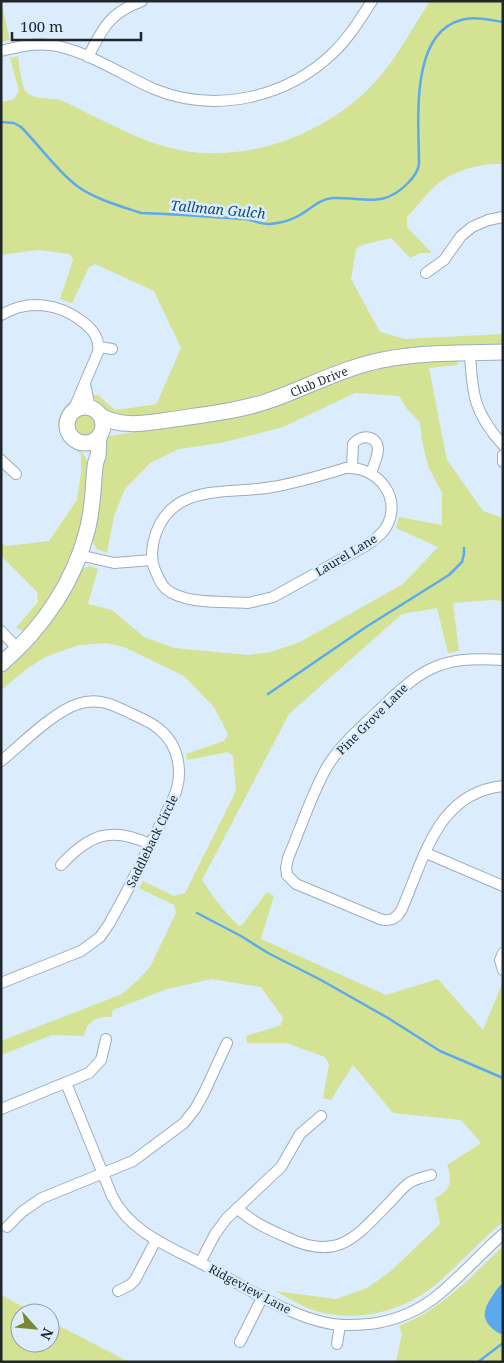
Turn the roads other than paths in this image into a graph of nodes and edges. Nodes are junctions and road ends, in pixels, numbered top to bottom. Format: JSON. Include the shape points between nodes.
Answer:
{"nodes":[{"id":1,"x":142,"y":1,"type":"edge"},
{"id":2,"x":372,"y":1,"type":"edge"},
{"id":3,"x":1,"y":51,"type":"edge"},
{"id":4,"x":88,"y":57,"type":"junction"},
{"id":5,"x":503,"y":217,"type":"edge"},
{"id":6,"x":426,"y":273,"type":"dead end"},
{"id":7,"x":1,"y":315,"type":"edge"},
{"id":8,"x":99,"y":347,"type":"junction"},
{"id":9,"x":112,"y":349,"type":"dead end"},
{"id":10,"x":503,"y":352,"type":"edge"},
{"id":11,"x":470,"y":353,"type":"junction"},
{"id":12,"x":85,"y":384,"type":"junction"},
{"id":13,"x":72,"y":412,"type":"junction"},
{"id":14,"x":97,"y":413,"type":"junction"},
{"id":15,"x":137,"y":424,"type":"junction"},
{"id":16,"x":100,"y":435,"type":"junction"},
{"id":17,"x":80,"y":442,"type":"junction"},
{"id":18,"x":503,"y":445,"type":"edge"},
{"id":19,"x":503,"y":455,"type":"edge"},
{"id":20,"x":1,"y":460,"type":"edge"},
{"id":21,"x":503,"y":462,"type":"edge"},
{"id":22,"x":95,"y":464,"type":"junction"},
{"id":23,"x":352,"y":468,"type":"junction"},
{"id":24,"x":16,"y":474,"type":"dead end"},
{"id":25,"x":371,"y":474,"type":"junction"},
{"id":26,"x":79,"y":555,"type":"junction"},
{"id":27,"x":152,"y":560,"type":"junction"},
{"id":28,"x":1,"y":631,"type":"edge"},
{"id":29,"x":18,"y":648,"type":"junction"},
{"id":30,"x":503,"y":660,"type":"edge"},
{"id":31,"x":1,"y":664,"type":"edge"},
{"id":32,"x":1,"y":761,"type":"edge"},
{"id":33,"x":503,"y":786,"type":"edge"},
{"id":34,"x":150,"y":844,"type":"junction"},
{"id":35,"x":426,"y":853,"type":"junction"},
{"id":36,"x":61,"y":864,"type":"dead end"},
{"id":37,"x":503,"y":886,"type":"edge"},
{"id":38,"x":503,"y":953,"type":"edge"},
{"id":39,"x":503,"y":970,"type":"edge"},
{"id":40,"x":1,"y":983,"type":"edge"},
{"id":41,"x":106,"y":1039,"type":"dead end"},
{"id":42,"x":227,"y":1043,"type":"dead end"},
{"id":43,"x":66,"y":1083,"type":"junction"},
{"id":44,"x":1,"y":1110,"type":"edge"},
{"id":45,"x":321,"y":1116,"type":"dead end"},
{"id":46,"x":103,"y":1174,"type":"junction"},
{"id":47,"x":431,"y":1175,"type":"dead end"},
{"id":48,"x":237,"y":1208,"type":"junction"},
{"id":49,"x":7,"y":1227,"type":"dead end"},
{"id":50,"x":503,"y":1234,"type":"edge"},
{"id":51,"x":156,"y":1240,"type":"junction"},
{"id":52,"x":200,"y":1263,"type":"junction"},
{"id":53,"x":118,"y":1291,"type":"dead end"},
{"id":54,"x":263,"y":1296,"type":"junction"},
{"id":55,"x":340,"y":1325,"type":"junction"},
{"id":56,"x":240,"y":1342,"type":"dead end"},
{"id":57,"x":338,"y":1344,"type":"dead end"}],
"edges":[{"from":1,"to":4,"type":"street","via":[[125,8],[108,21]]},
{"from":2,"to":4,"type":"street","via":[[347,38],[319,65],[289,84],[244,99],[210,101],[166,93]]},
{"from":3,"to":4,"type":"street","via":[[49,45]]},
{"from":5,"to":6,"type":"street","via":[[472,227],[461,236],[444,260]]},
{"from":7,"to":8,"type":"street","via":[[24,306],[55,307],[71,313],[89,326]]},
{"from":8,"to":9,"type":"street"},
{"from":8,"to":12,"type":"street"},
{"from":10,"to":11,"type":"street","name":"Club Drive"},
{"from":11,"to":15,"type":"street","name":"Club Drive","via":[[381,360],[250,406]]},
{"from":11,"to":18,"type":"street","via":[[472,392],[477,406],[487,426]]},
{"from":12,"to":13,"type":"street"},
{"from":12,"to":14,"type":"street","via":[[89,403]]},
{"from":13,"to":14,"type":"street","via":[[81,408]]},
{"from":13,"to":17,"type":"street","via":[[68,431]]},
{"from":14,"to":15,"type":"street","name":"Club Drive","via":[[108,421]]},
{"from":14,"to":16,"type":"street","via":[[103,425]]},
{"from":15,"to":16,"type":"street","name":"Club Drive"},
{"from":16,"to":17,"type":"street","via":[[90,442]]},
{"from":16,"to":22,"type":"street"},
{"from":17,"to":22,"type":"street"},
{"from":19,"to":21,"type":"street"},
{"from":20,"to":24,"type":"street"},
{"from":22,"to":26,"type":"street","via":[[90,514]]},
{"from":23,"to":25,"type":"street"},
{"from":23,"to":25,"type":"street","via":[[354,444],[359,438],[368,438],[378,447]]},
{"from":23,"to":27,"type":"street","via":[[271,488],[190,497],[172,509],[158,527]]},
{"from":25,"to":27,"type":"street","name":"Laurel Lane","via":[[384,485],[391,502],[390,517],[381,534],[273,597],[248,603],[183,598],[164,587]]},
{"from":26,"to":27,"type":"street","via":[[114,563]]},
{"from":26,"to":29,"type":"street","via":[[50,611]]},
{"from":28,"to":29,"type":"street"},
{"from":29,"to":31,"type":"street"},
{"from":30,"to":35,"type":"street","name":"Pine Grove Lane","via":[[465,659],[429,669],[408,682],[348,740],[321,780],[283,876],[395,924]]},
{"from":32,"to":34,"type":"street","name":"Saddleback Circle","via":[[56,716],[84,702],[109,703],[150,723],[171,743],[179,771],[176,793]]},
{"from":33,"to":35,"type":"street","via":[[475,794],[453,808],[437,828]]},
{"from":34,"to":36,"type":"street","via":[[130,836],[108,835],[91,840]]},
{"from":34,"to":40,"type":"street","name":"Saddleback Circle","via":[[115,915],[100,937],[81,951]]},
{"from":35,"to":37,"type":"street"},
{"from":38,"to":39,"type":"street","via":[[500,960]]},
{"from":41,"to":43,"type":"street","via":[[97,1066],[84,1076]]},
{"from":42,"to":46,"type":"street","via":[[204,1093],[184,1123],[133,1162]]},
{"from":43,"to":44,"type":"street"},
{"from":43,"to":46,"type":"street","name":"Ridgeview Lane"},
{"from":45,"to":48,"type":"street","via":[[300,1134],[281,1167]]},
{"from":46,"to":49,"type":"street","via":[[32,1203]]},
{"from":46,"to":51,"type":"street","name":"Ridgeview Lane","via":[[123,1214]]},
{"from":47,"to":48,"type":"street","via":[[408,1184],[346,1242],[321,1248],[299,1243],[252,1221]]},
{"from":48,"to":52,"type":"street","via":[[220,1226]]},
{"from":50,"to":55,"type":"street","name":"Ridgeview Lane","via":[[416,1310],[383,1322]]},
{"from":51,"to":52,"type":"street","name":"Ridgeview Lane"},
{"from":51,"to":53,"type":"street","via":[[135,1280]]},
{"from":52,"to":54,"type":"street","name":"Ridgeview Lane"},
{"from":54,"to":55,"type":"street","name":"Ridgeview Lane","via":[[294,1312]]},
{"from":54,"to":56,"type":"street"},
{"from":55,"to":57,"type":"street"}]}
